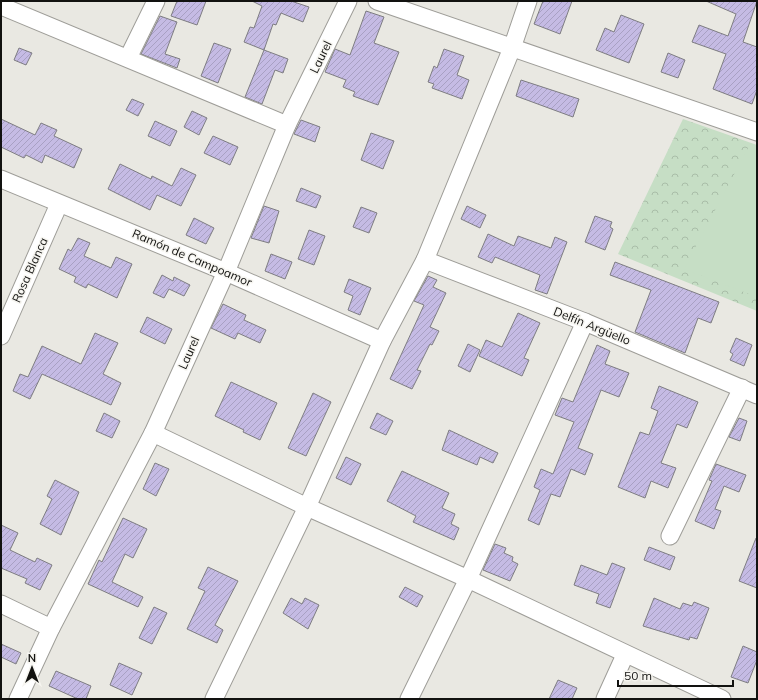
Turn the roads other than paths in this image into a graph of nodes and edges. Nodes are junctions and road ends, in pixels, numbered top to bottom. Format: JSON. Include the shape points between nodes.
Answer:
{"nodes":[{"id":1,"x":156,"y":1,"type":"edge"},
{"id":2,"x":348,"y":1,"type":"edge"},
{"id":3,"x":377,"y":1,"type":"edge"},
{"id":4,"x":528,"y":1,"type":"edge"},
{"id":5,"x":1,"y":6,"type":"edge"},
{"id":6,"x":512,"y":48,"type":"junction"},
{"id":7,"x":128,"y":58,"type":"junction"},
{"id":8,"x":287,"y":125,"type":"junction"},
{"id":9,"x":757,"y":132,"type":"edge"},
{"id":10,"x":1,"y":179,"type":"edge"},
{"id":11,"x":59,"y":204,"type":"junction"},
{"id":12,"x":425,"y":260,"type":"junction"},
{"id":13,"x":226,"y":272,"type":"junction"},
{"id":14,"x":585,"y":322,"type":"junction"},
{"id":15,"x":1,"y":336,"type":"edge"},
{"id":16,"x":382,"y":341,"type":"junction"},
{"id":17,"x":749,"y":392,"type":"edge"},
{"id":18,"x":153,"y":433,"type":"junction"},
{"id":19,"x":307,"y":507,"type":"junction"},
{"id":20,"x":670,"y":536,"type":"dead end"},
{"id":21,"x":468,"y":579,"type":"junction"},
{"id":22,"x":1,"y":604,"type":"edge"},
{"id":23,"x":51,"y":628,"type":"junction"},
{"id":24,"x":625,"y":655,"type":"junction"},
{"id":25,"x":18,"y":699,"type":"edge"},
{"id":26,"x":214,"y":699,"type":"edge"},
{"id":27,"x":409,"y":699,"type":"edge"},
{"id":28,"x":605,"y":699,"type":"edge"},
{"id":29,"x":722,"y":699,"type":"edge"}],
"edges":[{"from":1,"to":7,"type":"street"},
{"from":2,"to":8,"type":"street","name":"Laurel"},
{"from":3,"to":6,"type":"street"},
{"from":4,"to":6,"type":"street"},
{"from":5,"to":7,"type":"street"},
{"from":6,"to":9,"type":"street"},
{"from":6,"to":12,"type":"street"},
{"from":7,"to":8,"type":"street"},
{"from":8,"to":13,"type":"street","name":"Laurel"},
{"from":10,"to":11,"type":"street","name":"Ramón de Campoamor"},
{"from":11,"to":13,"type":"street","name":"Ramón de Campoamor"},
{"from":11,"to":15,"type":"street","name":"Rosa Blanca"},
{"from":12,"to":14,"type":"street","name":"Delfín Argüello"},
{"from":12,"to":16,"type":"street"},
{"from":13,"to":16,"type":"street","name":"Ramón de Campoamor"},
{"from":13,"to":18,"type":"street","name":"Laurel"},
{"from":14,"to":17,"type":"street","name":"Delfín Argüello"},
{"from":14,"to":21,"type":"street"},
{"from":16,"to":19,"type":"street"},
{"from":17,"to":20,"type":"street"},
{"from":18,"to":19,"type":"street"},
{"from":18,"to":23,"type":"street","name":"Laurel"},
{"from":19,"to":21,"type":"street"},
{"from":19,"to":26,"type":"street"},
{"from":21,"to":24,"type":"street"},
{"from":21,"to":27,"type":"street"},
{"from":22,"to":23,"type":"street"},
{"from":23,"to":25,"type":"street","name":"Laurel"},
{"from":24,"to":28,"type":"street"},
{"from":24,"to":29,"type":"street"}]}
